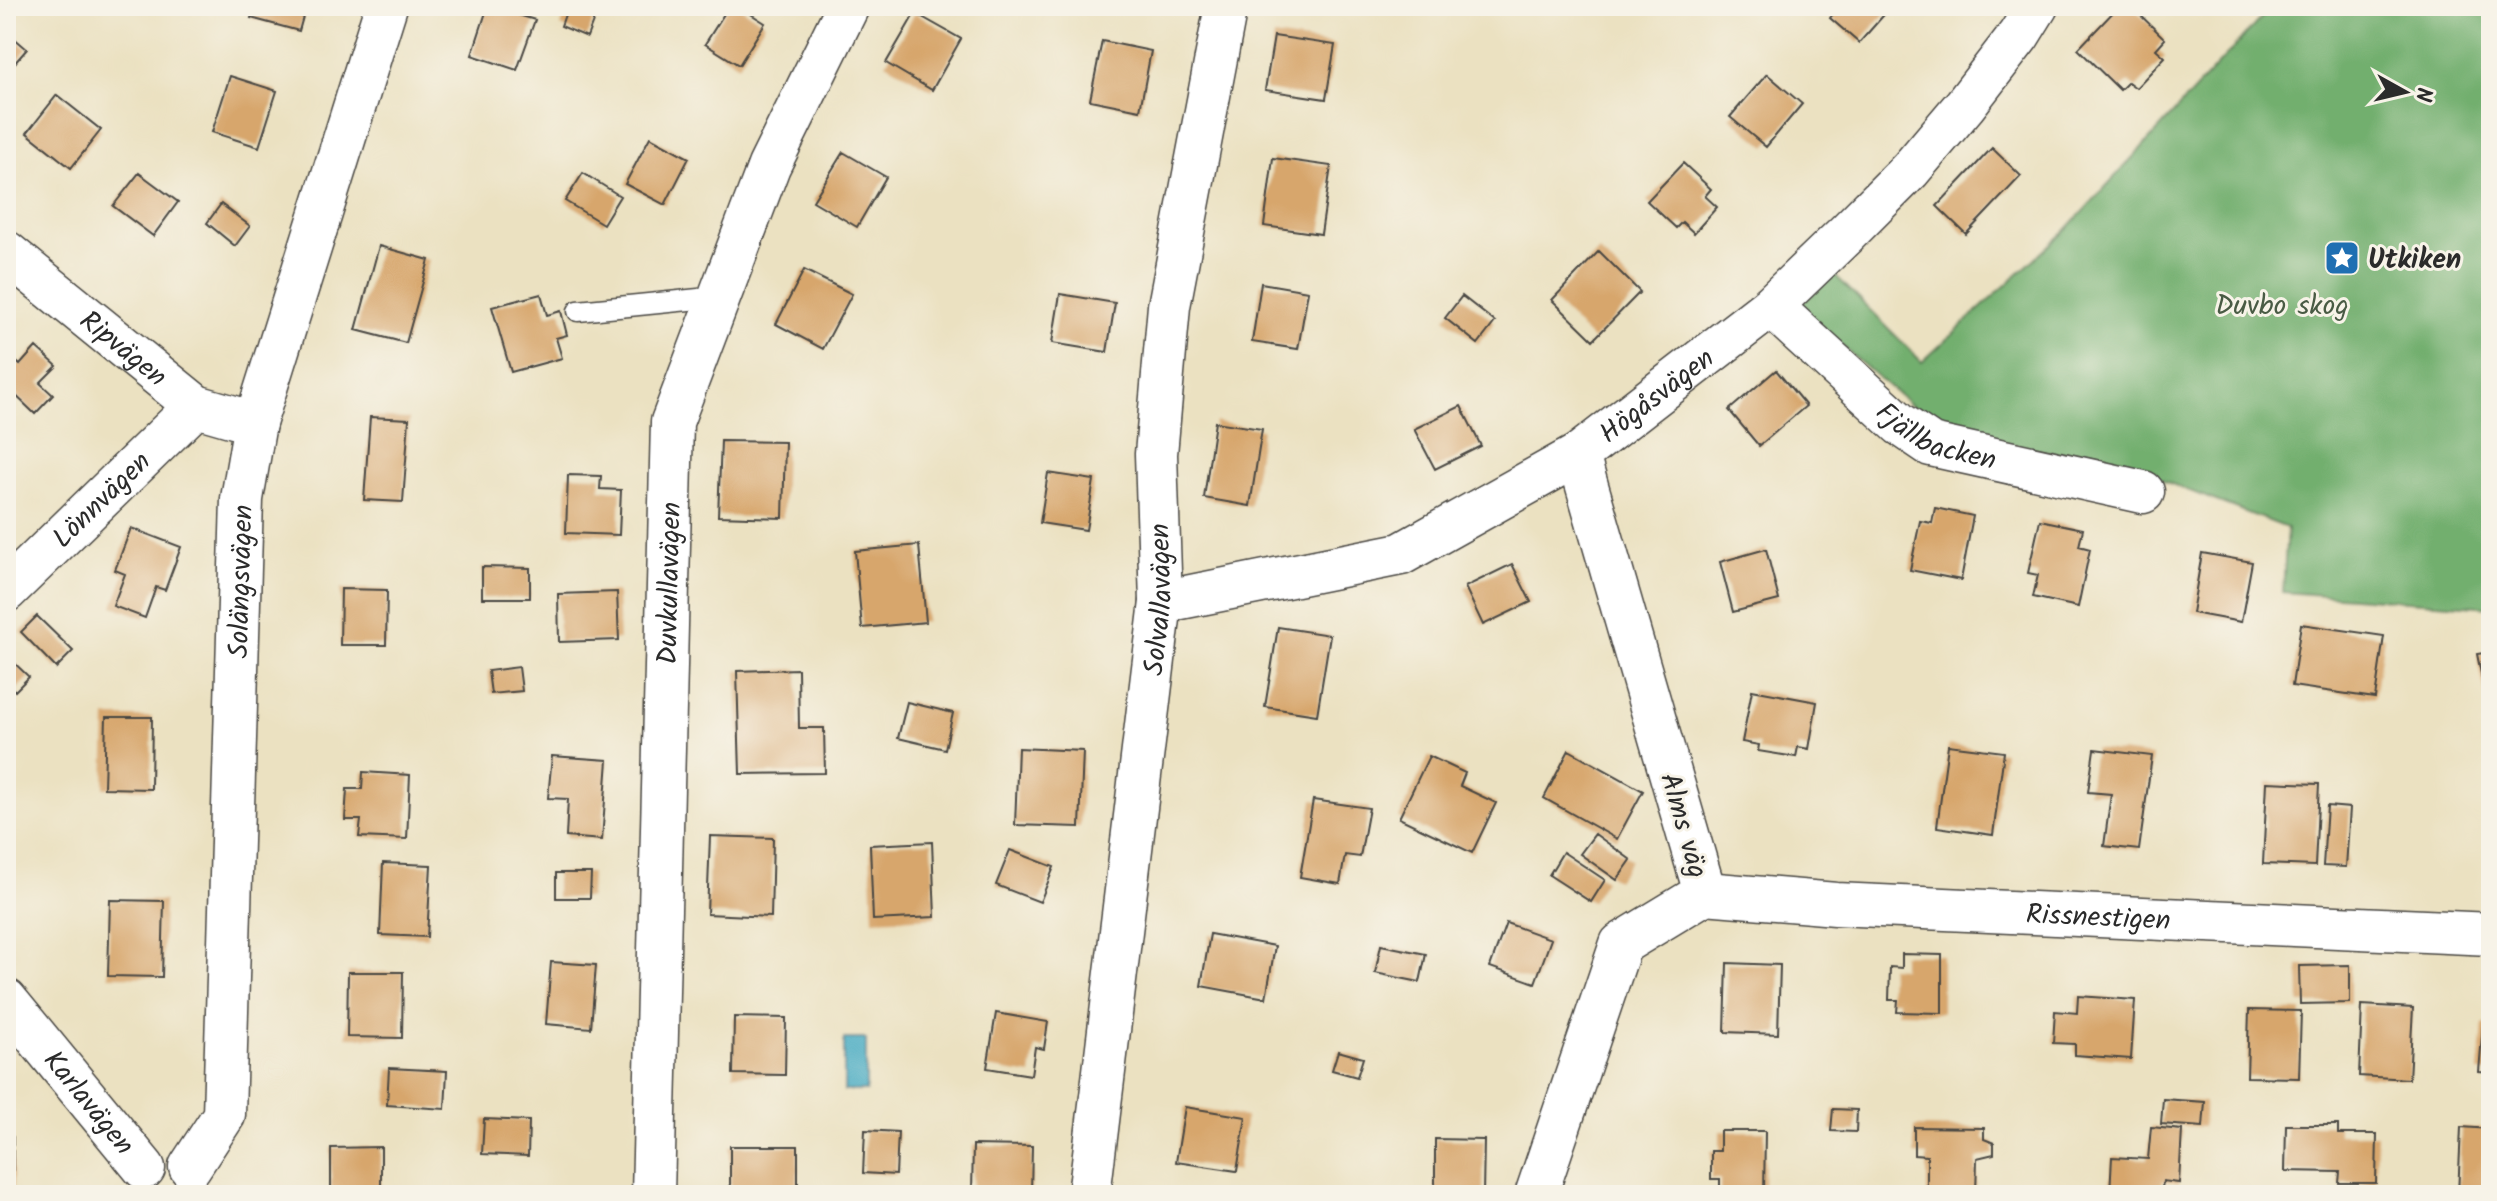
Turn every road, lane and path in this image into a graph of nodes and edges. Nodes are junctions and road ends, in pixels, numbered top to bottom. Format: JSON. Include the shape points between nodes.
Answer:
{"nodes":[{"id":1,"x":386,"y":6,"type":"edge"},
{"id":2,"x":848,"y":6,"type":"edge"},
{"id":3,"x":1226,"y":6,"type":"edge"},
{"id":4,"x":2037,"y":6,"type":"edge"},
{"id":5,"x":6,"y":252,"type":"edge"},
{"id":6,"x":719,"y":297,"type":"junction"},
{"id":7,"x":1771,"y":306,"type":"junction"},
{"id":8,"x":578,"y":311,"type":"dead end"},
{"id":9,"x":196,"y":406,"type":"junction"},
{"id":10,"x":255,"y":423,"type":"junction"},
{"id":11,"x":1578,"y":455,"type":"junction"},
{"id":12,"x":2143,"y":492,"type":"dead end"},
{"id":13,"x":6,"y":591,"type":"edge"},
{"id":14,"x":1161,"y":602,"type":"junction"},
{"id":15,"x":1705,"y":893,"type":"junction"},
{"id":16,"x":2491,"y":934,"type":"edge"},
{"id":17,"x":6,"y":1000,"type":"edge"},
{"id":18,"x":194,"y":1181,"type":"edge"},
{"id":19,"x":140,"y":1182,"type":"edge"},
{"id":20,"x":653,"y":1195,"type":"edge"},
{"id":21,"x":1089,"y":1195,"type":"edge"},
{"id":22,"x":1536,"y":1195,"type":"edge"}],
"edges":[{"from":1,"to":10,"type":"street","name":"Solängsvägen"},
{"from":2,"to":6,"type":"street","name":"Duvkullavägen","via":[[769,166]]},
{"from":3,"to":14,"type":"street","name":"Solvallavägen","via":[[1169,306],[1156,454]]},
{"from":4,"to":7,"type":"street","name":"Högåsvägen","via":[[1910,170]]},
{"from":5,"to":9,"type":"street","name":"Ripvägen"},
{"from":6,"to":8,"type":"lane"},
{"from":6,"to":20,"type":"street","name":"Duvkullavägen","via":[[672,422]]},
{"from":7,"to":11,"type":"street","name":"Högåsvägen"},
{"from":7,"to":12,"type":"street","name":"Fjällbacken","via":[[1900,424],[1931,445]]},
{"from":9,"to":10,"type":"street","name":"Ripvägen"},
{"from":9,"to":13,"type":"street","name":"Lönnvägen"},
{"from":10,"to":18,"type":"street","name":"Solängsvägen","via":[[242,499],[224,1115]]},
{"from":11,"to":14,"type":"street","name":"Högåsvägen","via":[[1401,554]]},
{"from":11,"to":15,"type":"street","name":"Alms väg"},
{"from":14,"to":21,"type":"street","name":"Solvallavägen"},
{"from":15,"to":16,"type":"street","name":"Rissnestigen","via":[[1836,904]]},
{"from":15,"to":22,"type":"street","name":"Alms väg","via":[[1621,944]]},
{"from":17,"to":19,"type":"street","name":"Karlavägen"},
{"from":18,"to":19,"type":"street","name":"Karlavägen","via":[[171,1158]]}]}
